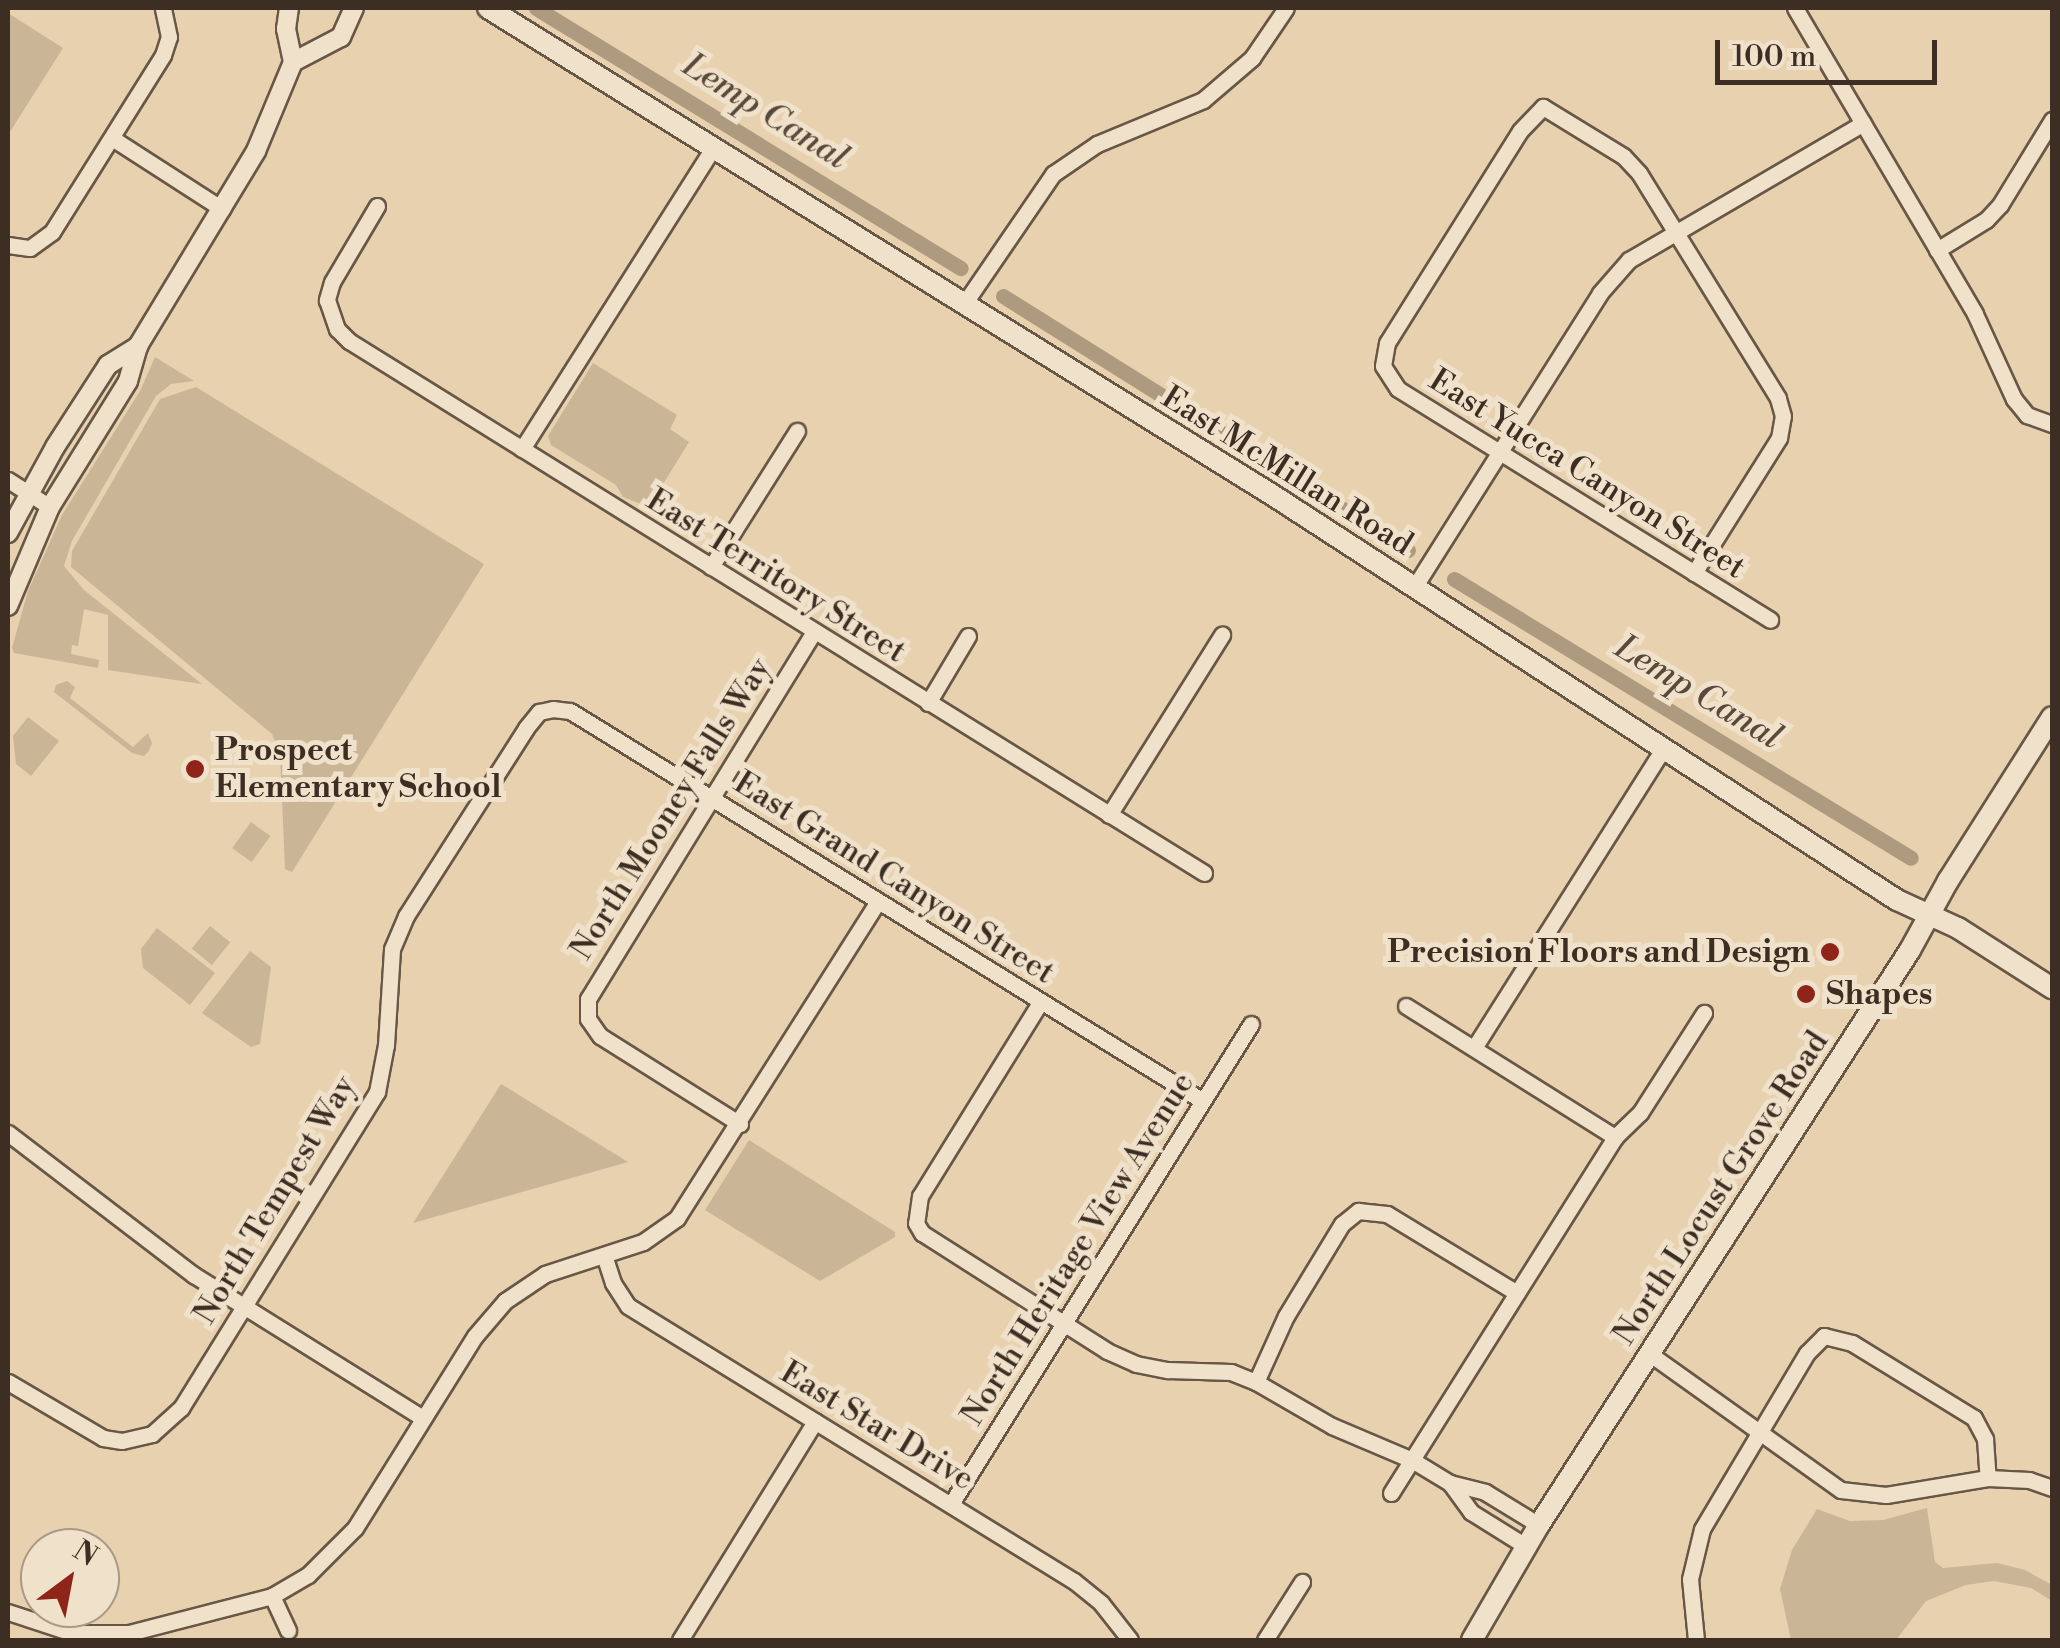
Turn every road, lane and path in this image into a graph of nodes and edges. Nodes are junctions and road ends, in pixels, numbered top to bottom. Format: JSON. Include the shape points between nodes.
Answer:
{"nodes":[{"id":1,"x":290,"y":8,"type":"edge"},
{"id":2,"x":354,"y":8,"type":"edge"},
{"id":3,"x":488,"y":8,"type":"edge"},
{"id":4,"x":1286,"y":8,"type":"edge"},
{"id":5,"x":1795,"y":8,"type":"edge"},
{"id":6,"x":165,"y":13,"type":"edge"},
{"id":7,"x":293,"y":62,"type":"junction"},
{"id":8,"x":2052,"y":120,"type":"edge"},
{"id":9,"x":1862,"y":123,"type":"junction"},
{"id":10,"x":112,"y":138,"type":"junction"},
{"id":11,"x":713,"y":148,"type":"junction"},
{"id":12,"x":377,"y":206,"type":"dead end"},
{"id":13,"x":222,"y":208,"type":"junction"},
{"id":14,"x":1677,"y":233,"type":"junction"},
{"id":15,"x":8,"y":245,"type":"edge"},
{"id":16,"x":1937,"y":250,"type":"junction"},
{"id":17,"x":964,"y":304,"type":"junction"},
{"id":18,"x":138,"y":346,"type":"junction"},
{"id":19,"x":2052,"y":424,"type":"edge"},
{"id":20,"x":796,"y":431,"type":"dead end"},
{"id":21,"x":522,"y":449,"type":"junction"},
{"id":22,"x":1501,"y":454,"type":"junction"},
{"id":23,"x":8,"y":480,"type":"edge"},
{"id":24,"x":28,"y":493,"type":"junction"},
{"id":25,"x":50,"y":507,"type":"junction"},
{"id":26,"x":8,"y":534,"type":"edge"},
{"id":27,"x":711,"y":568,"type":"junction"},
{"id":28,"x":1694,"y":573,"type":"junction"},
{"id":29,"x":1415,"y":586,"type":"junction"},
{"id":30,"x":8,"y":606,"type":"edge"},
{"id":31,"x":1770,"y":620,"type":"dead end"},
{"id":32,"x":814,"y":632,"type":"junction"},
{"id":33,"x":1222,"y":635,"type":"dead end"},
{"id":34,"x":968,"y":636,"type":"dead end"},
{"id":35,"x":928,"y":703,"type":"junction"},
{"id":36,"x":553,"y":708,"type":"joint"},
{"id":37,"x":2052,"y":717,"type":"edge"},
{"id":38,"x":1664,"y":747,"type":"junction"},
{"id":39,"x":710,"y":797,"type":"junction"},
{"id":40,"x":1109,"y":815,"type":"junction"},
{"id":41,"x":1204,"y":873,"type":"dead end"},
{"id":42,"x":878,"y":900,"type":"junction"},
{"id":43,"x":1930,"y":915,"type":"junction"},
{"id":44,"x":2052,"y":988,"type":"edge"},
{"id":45,"x":1041,"y":1001,"type":"junction"},
{"id":46,"x":1406,"y":1006,"type":"dead end"},
{"id":47,"x":1704,"y":1013,"type":"dead end"},
{"id":48,"x":1251,"y":1024,"type":"dead end"},
{"id":49,"x":1474,"y":1048,"type":"junction"},
{"id":50,"x":1203,"y":1101,"type":"junction"},
{"id":51,"x":740,"y":1124,"type":"junction"},
{"id":52,"x":8,"y":1133,"type":"edge"},
{"id":53,"x":1614,"y":1137,"type":"junction"},
{"id":54,"x":604,"y":1255,"type":"junction"},
{"id":55,"x":1517,"y":1293,"type":"junction"},
{"id":56,"x":246,"y":1307,"type":"junction"},
{"id":57,"x":1063,"y":1324,"type":"junction"},
{"id":58,"x":1650,"y":1354,"type":"junction"},
{"id":59,"x":8,"y":1382,"type":"edge"},
{"id":60,"x":1256,"y":1382,"type":"junction"},
{"id":61,"x":423,"y":1418,"type":"junction"},
{"id":62,"x":814,"y":1421,"type":"junction"},
{"id":63,"x":1760,"y":1432,"type":"junction"},
{"id":64,"x":1412,"y":1460,"type":"junction"},
{"id":65,"x":1988,"y":1478,"type":"junction"},
{"id":66,"x":1450,"y":1483,"type":"junction"},
{"id":67,"x":2052,"y":1488,"type":"edge"},
{"id":68,"x":1392,"y":1493,"type":"dead end"},
{"id":69,"x":951,"y":1504,"type":"junction"},
{"id":70,"x":1539,"y":1525,"type":"junction"},
{"id":71,"x":1526,"y":1548,"type":"junction"},
{"id":72,"x":1302,"y":1582,"type":"dead end"},
{"id":73,"x":272,"y":1596,"type":"junction"},
{"id":74,"x":8,"y":1612,"type":"edge"},
{"id":75,"x":288,"y":1630,"type":"dead end"},
{"id":76,"x":72,"y":1637,"type":"edge"},
{"id":77,"x":680,"y":1640,"type":"edge"},
{"id":78,"x":1130,"y":1640,"type":"edge"},
{"id":79,"x":1265,"y":1640,"type":"edge"},
{"id":80,"x":1472,"y":1640,"type":"edge"},
{"id":81,"x":1696,"y":1640,"type":"edge"}],
"edges":[{"from":1,"to":7,"type":"street","via":[[286,29]]},
{"from":2,"to":7,"type":"street","via":[[341,37]]},
{"from":3,"to":11,"type":"main road","name":"East McMillan Road"},
{"from":4,"to":17,"type":"street","via":[[1252,58],[1203,100],[1066,162],[1032,200]]},
{"from":5,"to":9,"type":"street"},
{"from":6,"to":10,"type":"street","via":[[169,36],[162,55]]},
{"from":7,"to":13,"type":"street","via":[[256,152]]},
{"from":8,"to":16,"type":"street","via":[[1986,220]]},
{"from":9,"to":14,"type":"street"},
{"from":9,"to":16,"type":"street"},
{"from":10,"to":13,"type":"street"},
{"from":10,"to":15,"type":"street","via":[[52,232],[30,248]]},
{"from":11,"to":17,"type":"main road","name":"East McMillan Road"},
{"from":11,"to":21,"type":"street"},
{"from":12,"to":21,"type":"street","name":"East Territory Street","via":[[332,282],[330,314],[349,341]]},
{"from":13,"to":18,"type":"street"},
{"from":14,"to":22,"type":"street","via":[[1629,260],[1600,293]]},
{"from":14,"to":22,"type":"street","name":"East Yucca Canyon Street","via":[[1623,156],[1543,107],[1520,131],[1386,343],[1383,366],[1398,390]]},
{"from":14,"to":28,"type":"street","via":[[1783,416],[1779,438]]},
{"from":16,"to":19,"type":"street","via":[[2014,398],[2027,415]]},
{"from":17,"to":29,"type":"main road","name":"East McMillan Road"},
{"from":18,"to":24,"type":"street","via":[[108,365]]},
{"from":18,"to":25,"type":"street","via":[[128,380]]},
{"from":20,"to":27,"type":"street"},
{"from":21,"to":27,"type":"street","name":"East Territory Street"},
{"from":22,"to":28,"type":"street","name":"East Yucca Canyon Street"},
{"from":22,"to":29,"type":"street"},
{"from":23,"to":24,"type":"street"},
{"from":24,"to":25,"type":"street"},
{"from":24,"to":26,"type":"street"},
{"from":25,"to":30,"type":"street"},
{"from":27,"to":32,"type":"street","name":"East Territory Street"},
{"from":28,"to":31,"type":"street","name":"East Yucca Canyon Street"},
{"from":29,"to":38,"type":"main road","name":"East McMillan Road"},
{"from":32,"to":35,"type":"street","name":"East Territory Street"},
{"from":32,"to":39,"type":"street","name":"North Mooney Falls Way"},
{"from":33,"to":40,"type":"street"},
{"from":34,"to":35,"type":"street"},
{"from":35,"to":40,"type":"street","name":"East Territory Street"},
{"from":36,"to":39,"type":"street","name":"East Grand Canyon Street","via":[[570,711]]},
{"from":36,"to":56,"type":"street","name":"North Tempest Way","via":[[526,728],[406,916],[392,949],[376,1092]]},
{"from":37,"to":43,"type":"main road","name":"North Locust Grove Road"},
{"from":38,"to":43,"type":"main road","name":"East McMillan Road"},
{"from":38,"to":49,"type":"street"},
{"from":39,"to":42,"type":"street","name":"East Grand Canyon Street"},
{"from":39,"to":51,"type":"street","name":"North Mooney Falls Way","via":[[590,992],[588,1019],[600,1036]]},
{"from":40,"to":41,"type":"street","name":"East Territory Street"},
{"from":42,"to":45,"type":"street","name":"East Grand Canyon Street"},
{"from":42,"to":51,"type":"street"},
{"from":43,"to":44,"type":"main road","name":"East McMillan Road"},
{"from":43,"to":58,"type":"main road","name":"North Locust Grove Road"},
{"from":45,"to":50,"type":"street","name":"East Grand Canyon Street"},
{"from":45,"to":57,"type":"street","via":[[920,1196],[916,1223],[930,1242]]},
{"from":46,"to":49,"type":"street"},
{"from":47,"to":53,"type":"street","via":[[1640,1114]]},
{"from":48,"to":50,"type":"street","name":"North Heritage View Avenue"},
{"from":49,"to":53,"type":"street"},
{"from":50,"to":57,"type":"street","name":"North Heritage View Avenue"},
{"from":51,"to":54,"type":"street","via":[[677,1218],[643,1242]]},
{"from":52,"to":56,"type":"street"},
{"from":53,"to":55,"type":"street"},
{"from":54,"to":61,"type":"street","via":[[545,1274],[505,1301]]},
{"from":54,"to":62,"type":"street","name":"East Star Drive","via":[[628,1306]]},
{"from":55,"to":60,"type":"street","via":[[1387,1214],[1358,1210],[1342,1224],[1286,1316]]},
{"from":55,"to":64,"type":"street"},
{"from":56,"to":59,"type":"street","name":"North Tempest Way","via":[[182,1408],[138,1439],[103,1438]]},
{"from":56,"to":61,"type":"street"},
{"from":57,"to":60,"type":"street","via":[[1136,1364],[1231,1372]]},
{"from":57,"to":69,"type":"street","name":"North Heritage View Avenue"},
{"from":58,"to":63,"type":"street"},
{"from":58,"to":70,"type":"main road","name":"North Locust Grove Road"},
{"from":60,"to":64,"type":"street","via":[[1332,1426]]},
{"from":61,"to":73,"type":"street","via":[[337,1550]]},
{"from":62,"to":69,"type":"street","name":"East Star Drive"},
{"from":62,"to":77,"type":"street"},
{"from":63,"to":65,"type":"street","via":[[1841,1490],[1864,1495]]},
{"from":63,"to":65,"type":"street","via":[[1824,1336],[1852,1343],[1977,1420]]},
{"from":63,"to":81,"type":"street","via":[[1698,1541],[1690,1602]]},
{"from":64,"to":66,"type":"street"},
{"from":64,"to":68,"type":"street"},
{"from":65,"to":67,"type":"street"},
{"from":66,"to":70,"type":"street","via":[[1485,1492]]},
{"from":66,"to":71,"type":"street","via":[[1471,1512]]},
{"from":69,"to":78,"type":"street","name":"East Star Drive","via":[[1087,1590]]},
{"from":70,"to":71,"type":"main road","name":"North Locust Grove Road"},
{"from":71,"to":80,"type":"main road","name":"North Locust Grove Road"},
{"from":72,"to":79,"type":"street"},
{"from":73,"to":75,"type":"street"},
{"from":73,"to":76,"type":"street","via":[[129,1633]]},
{"from":74,"to":76,"type":"street"}]}
